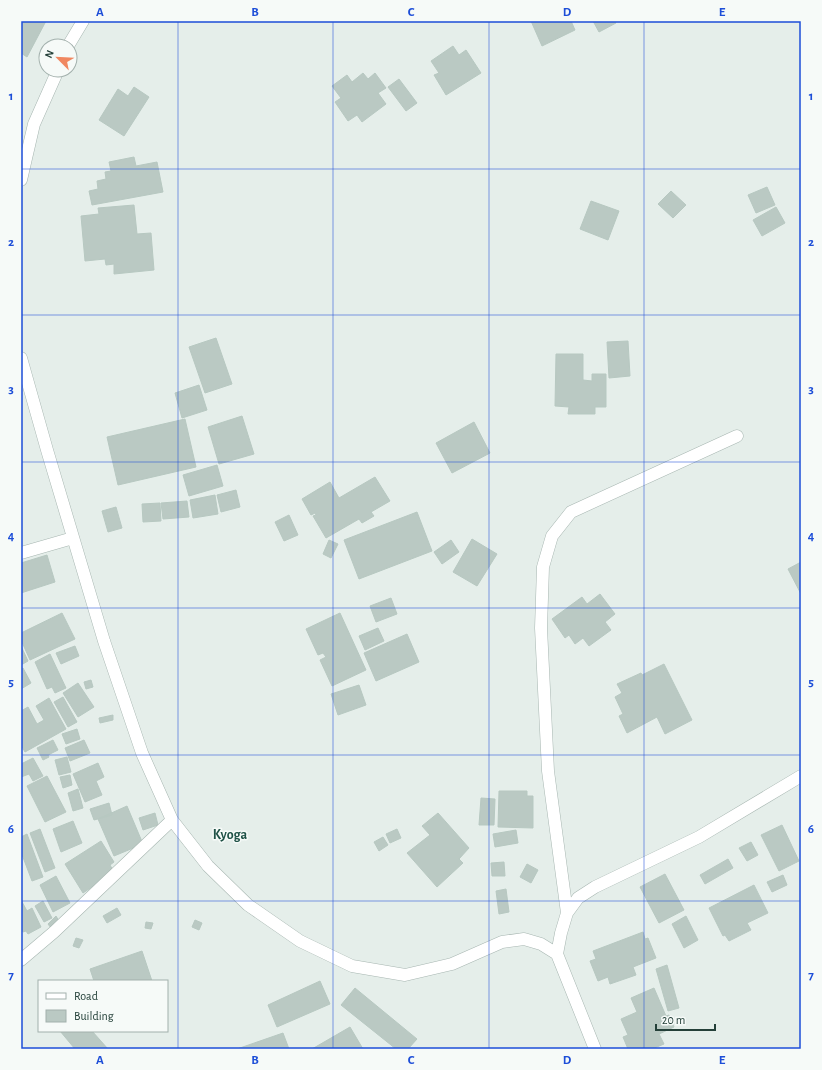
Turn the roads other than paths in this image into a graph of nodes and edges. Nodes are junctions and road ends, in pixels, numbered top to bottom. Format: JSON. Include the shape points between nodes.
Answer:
{"nodes":[{"id":1,"x":83,"y":21,"type":"edge"},
{"id":2,"x":73,"y":38,"type":"edge"},
{"id":3,"x":54,"y":78,"type":"edge"},
{"id":4,"x":21,"y":180,"type":"edge"},
{"id":5,"x":21,"y":358,"type":"edge"},
{"id":6,"x":737,"y":436,"type":"dead end"},
{"id":7,"x":73,"y":538,"type":"junction"},
{"id":8,"x":21,"y":554,"type":"edge"},
{"id":9,"x":801,"y":776,"type":"edge"},
{"id":10,"x":172,"y":820,"type":"junction"},
{"id":11,"x":567,"y":913,"type":"junction"},
{"id":12,"x":557,"y":954,"type":"junction"},
{"id":13,"x":21,"y":960,"type":"edge"},
{"id":14,"x":595,"y":1049,"type":"edge"}],
"edges":[{"from":1,"to":2,"type":"street"},
{"from":3,"to":4,"type":"street","via":[[34,124]]},
{"from":5,"to":7,"type":"street"},
{"from":6,"to":11,"type":"street","via":[[571,512],[552,536],[543,567],[541,628],[548,771]]},
{"from":7,"to":8,"type":"street"},
{"from":7,"to":10,"type":"street","via":[[104,641],[142,752]]},
{"from":9,"to":11,"type":"street","via":[[699,837],[595,887],[578,898]]},
{"from":10,"to":12,"type":"street","via":[[208,866],[248,905],[300,941],[352,966],[405,975],[452,964],[502,942],[524,939],[540,944]]},
{"from":10,"to":13,"type":"street"},
{"from":11,"to":12,"type":"street"},
{"from":12,"to":14,"type":"street"}]}
